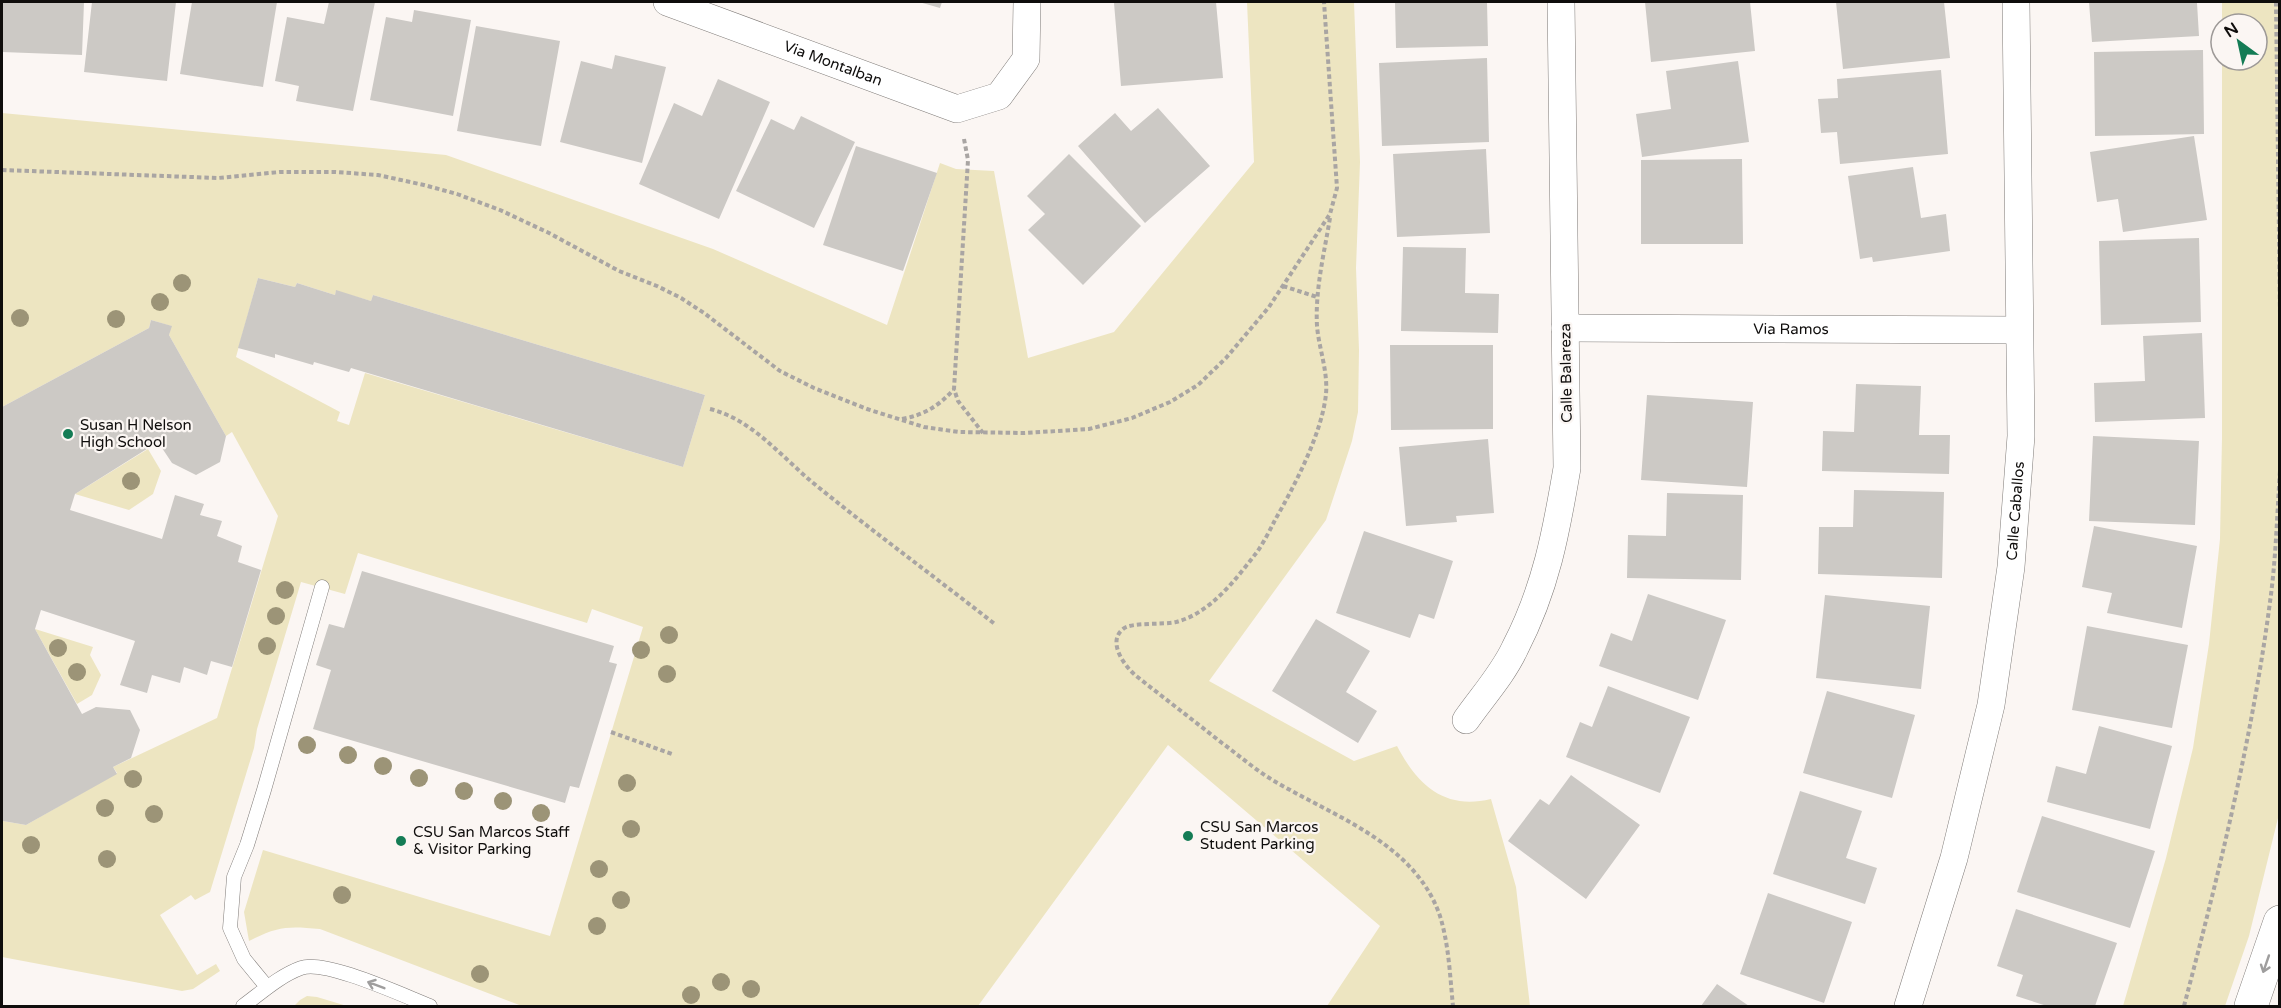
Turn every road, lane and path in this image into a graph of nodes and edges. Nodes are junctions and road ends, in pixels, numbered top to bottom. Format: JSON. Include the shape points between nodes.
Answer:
{"nodes":[{"id":1,"x":667,"y":2,"type":"edge"},
{"id":2,"x":1028,"y":2,"type":"edge"},
{"id":3,"x":1324,"y":2,"type":"edge"},
{"id":4,"x":1562,"y":2,"type":"edge"},
{"id":5,"x":2016,"y":2,"type":"edge"},
{"id":6,"x":2276,"y":2,"type":"edge"},
{"id":7,"x":957,"y":109,"type":"junction"},
{"id":8,"x":2,"y":170,"type":"edge"},
{"id":9,"x":1330,"y":214,"type":"junction"},
{"id":10,"x":1283,"y":286,"type":"junction"},
{"id":11,"x":1317,"y":297,"type":"junction"},
{"id":12,"x":2280,"y":314,"type":"edge"},
{"id":13,"x":1565,"y":328,"type":"junction"},
{"id":14,"x":2019,"y":330,"type":"junction"},
{"id":15,"x":954,"y":389,"type":"junction"},
{"id":16,"x":710,"y":409,"type":"dead end"},
{"id":17,"x":899,"y":420,"type":"junction"},
{"id":18,"x":983,"y":432,"type":"junction"},
{"id":19,"x":2280,"y":471,"type":"edge"},
{"id":20,"x":322,"y":587,"type":"dead end"},
{"id":21,"x":996,"y":625,"type":"dead end"},
{"id":22,"x":1466,"y":720,"type":"dead end"},
{"id":23,"x":611,"y":732,"type":"dead end"},
{"id":24,"x":672,"y":754,"type":"dead end"},
{"id":25,"x":2280,"y":922,"type":"edge"},
{"id":26,"x":267,"y":987,"type":"junction"},
{"id":27,"x":243,"y":1006,"type":"edge"},
{"id":28,"x":430,"y":1006,"type":"edge"},
{"id":29,"x":1453,"y":1006,"type":"edge"},
{"id":30,"x":1908,"y":1006,"type":"edge"},
{"id":31,"x":2184,"y":1006,"type":"edge"},
{"id":32,"x":2251,"y":1006,"type":"edge"}],
"edges":[{"from":1,"to":7,"type":"street","name":"Via Montalban"},
{"from":2,"to":7,"type":"street","via":[[1026,59],[999,96]]},
{"from":3,"to":9,"type":"path","via":[[1337,188]]},
{"from":4,"to":13,"type":"street","name":"Calle Balareza"},
{"from":5,"to":14,"type":"street","name":"Calle Caballos"},
{"from":6,"to":12,"type":"path"},
{"from":7,"to":15,"type":"path","via":[[968,160]]},
{"from":8,"to":17,"type":"path","via":[[218,178],[280,172],[346,173],[378,175],[457,194],[500,210],[681,298],[780,371]]},
{"from":9,"to":10,"type":"path"},
{"from":9,"to":11,"type":"path"},
{"from":10,"to":11,"type":"path"},
{"from":10,"to":18,"type":"path","via":[[1226,358],[1198,385],[1170,402],[1132,418],[1089,429]]},
{"from":11,"to":29,"type":"path","via":[[1326,391],[1317,429],[1293,489],[1259,550],[1203,610],[1177,622],[1125,626],[1118,633],[1119,656],[1135,675],[1264,775],[1367,833],[1415,871],[1440,917]]},
{"from":13,"to":14,"type":"street","name":"Via Ramos"},
{"from":13,"to":22,"type":"street","name":"Calle Balareza","via":[[1567,468],[1554,543],[1536,603],[1515,650]]},
{"from":14,"to":30,"type":"street","name":"Calle Caballos","via":[[2021,436],[2011,567],[1991,705],[1954,858]]},
{"from":15,"to":17,"type":"path","via":[[926,412]]},
{"from":15,"to":18,"type":"path","via":[[958,401]]},
{"from":16,"to":21,"type":"path","via":[[741,421]]},
{"from":17,"to":18,"type":"path","via":[[924,427]]},
{"from":19,"to":31,"type":"path","via":[[2271,600],[2252,721]]},
{"from":20,"to":26,"type":"lane","via":[[264,790],[234,877],[230,928],[244,959]]},
{"from":23,"to":24,"type":"path"},
{"from":25,"to":32,"type":"main road","one_way":true},
{"from":26,"to":27,"type":"lane"},
{"from":28,"to":26,"type":"lane","one_way":true,"via":[[337,970],[303,967]]}]}
